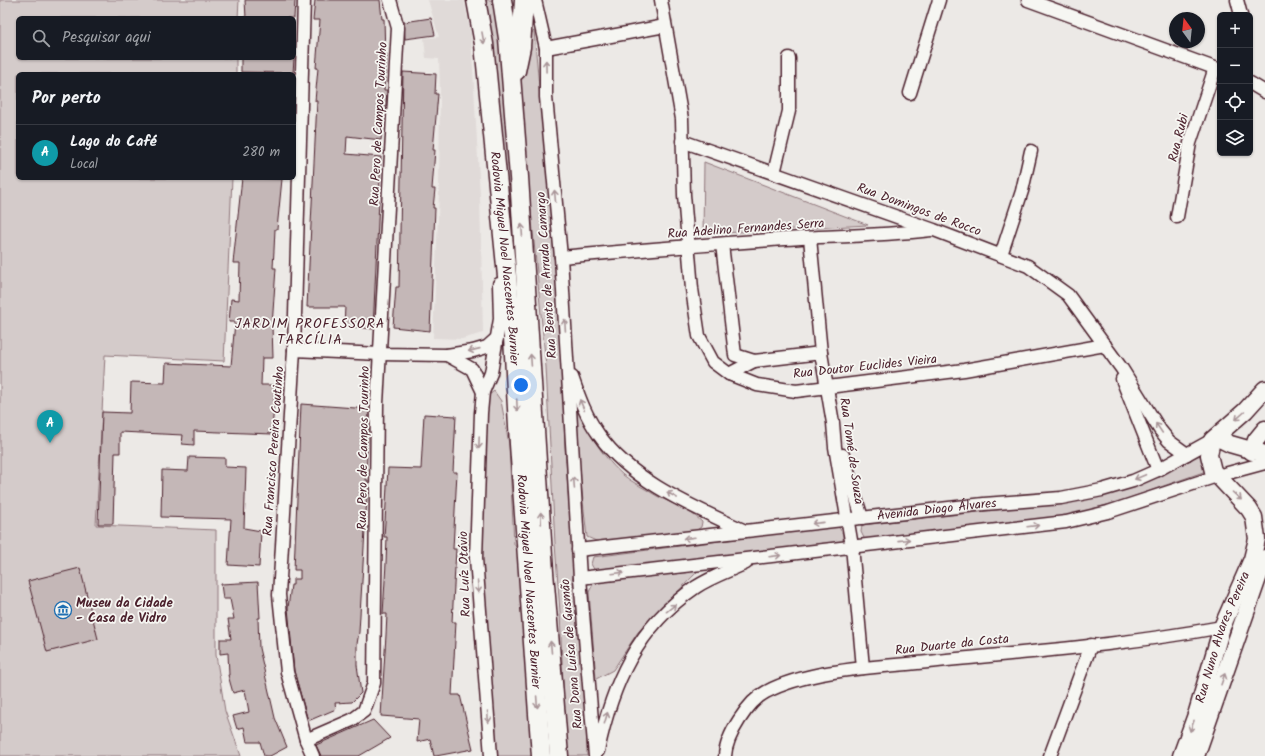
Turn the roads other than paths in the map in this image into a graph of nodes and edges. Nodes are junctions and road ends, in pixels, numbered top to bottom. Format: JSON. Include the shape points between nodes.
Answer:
{"nodes":[{"id":1,"x":304,"y":0,"type":"edge"},
{"id":2,"x":390,"y":0,"type":"edge"},
{"id":3,"x":476,"y":0,"type":"edge"},
{"id":4,"x":502,"y":0,"type":"edge"},
{"id":5,"x":524,"y":0,"type":"edge"},
{"id":6,"x":535,"y":0,"type":"edge"},
{"id":7,"x":661,"y":0,"type":"edge"},
{"id":8,"x":939,"y":0,"type":"edge"},
{"id":9,"x":1028,"y":0,"type":"edge"},
{"id":10,"x":1237,"y":0,"type":"edge"},
{"id":11,"x":1240,"y":12,"type":"edge"},
{"id":12,"x":666,"y":26,"type":"junction"},
{"id":13,"x":546,"y":48,"type":"junction"},
{"id":14,"x":789,"y":58,"type":"dead end"},
{"id":15,"x":1217,"y":69,"type":"edge"},
{"id":16,"x":1252,"y":84,"type":"edge"},
{"id":17,"x":1265,"y":92,"type":"edge"},
{"id":18,"x":511,"y":93,"type":"junction"},
{"id":19,"x":910,"y":93,"type":"dead end"},
{"id":20,"x":682,"y":141,"type":"junction"},
{"id":21,"x":1031,"y":151,"type":"dead end"},
{"id":22,"x":774,"y":173,"type":"junction"},
{"id":23,"x":1177,"y":217,"type":"dead end"},
{"id":24,"x":502,"y":225,"type":"junction"},
{"id":25,"x":934,"y":230,"type":"junction"},
{"id":26,"x":810,"y":238,"type":"junction"},
{"id":27,"x":722,"y":244,"type":"junction"},
{"id":28,"x":688,"y":246,"type":"junction"},
{"id":29,"x":1001,"y":255,"type":"junction"},
{"id":30,"x":561,"y":257,"type":"junction"},
{"id":31,"x":497,"y":338,"type":"junction"},
{"id":32,"x":1105,"y":344,"type":"junction"},
{"id":33,"x":294,"y":350,"type":"junction"},
{"id":34,"x":821,"y":353,"type":"junction"},
{"id":35,"x":380,"y":354,"type":"junction"},
{"id":36,"x":447,"y":355,"type":"junction"},
{"id":37,"x":1112,"y":356,"type":"junction"},
{"id":38,"x":754,"y":361,"type":"junction"},
{"id":39,"x":568,"y":366,"type":"junction"},
{"id":40,"x":729,"y":374,"type":"junction"},
{"id":41,"x":827,"y":386,"type":"junction"},
{"id":42,"x":1265,"y":389,"type":"edge"},
{"id":43,"x":483,"y":392,"type":"junction"},
{"id":44,"x":833,"y":423,"type":"junction"},
{"id":45,"x":1265,"y":429,"type":"edge"},
{"id":46,"x":1214,"y":439,"type":"junction"},
{"id":47,"x":1258,"y":453,"type":"edge"},
{"id":48,"x":1188,"y":454,"type":"junction"},
{"id":49,"x":1265,"y":463,"type":"edge"},
{"id":50,"x":1158,"y":470,"type":"junction"},
{"id":51,"x":1217,"y":476,"type":"junction"},
{"id":52,"x":862,"y":518,"type":"junction"},
{"id":53,"x":847,"y":520,"type":"junction"},
{"id":54,"x":745,"y":531,"type":"junction"},
{"id":55,"x":852,"y":546,"type":"junction"},
{"id":56,"x":578,"y":550,"type":"junction"},
{"id":57,"x":754,"y":558,"type":"junction"},
{"id":58,"x":1265,"y":558,"type":"edge"},
{"id":59,"x":580,"y":578,"type":"junction"},
{"id":60,"x":1222,"y":627,"type":"junction"},
{"id":61,"x":1091,"y":645,"type":"junction"},
{"id":62,"x":864,"y":668,"type":"junction"},
{"id":63,"x":306,"y":740,"type":"junction"},
{"id":64,"x":313,"y":756,"type":"edge"},
{"id":65,"x":491,"y":756,"type":"edge"},
{"id":66,"x":541,"y":756,"type":"edge"},
{"id":67,"x":559,"y":756,"type":"edge"},
{"id":68,"x":596,"y":756,"type":"edge"},
{"id":69,"x":725,"y":756,"type":"edge"},
{"id":70,"x":1050,"y":756,"type":"edge"},
{"id":71,"x":1181,"y":756,"type":"edge"},
{"id":72,"x":1196,"y":756,"type":"edge"}],
"edges":[{"from":1,"to":33,"type":"street","name":"Rua Francisco Pereira Coutinho"},
{"from":2,"to":35,"type":"street","name":"Rua Pero de Campos Tourinho","via":[[398,28]]},
{"from":3,"to":24,"type":"highway","name":"Rodovia Miguel Noel Nascentes Burnier","one_way":true,"via":[[484,44]]},
{"from":4,"to":18,"type":"highway","name":"Rodovia Miguel Noel Nascentes Burnier","via":[[508,38]]},
{"from":5,"to":18,"type":"highway","via":[[521,47]]},
{"from":6,"to":13,"type":"street","name":"Rua Bento de Arruda Camargo"},
{"from":7,"to":12,"type":"street","name":"Rua Doutor Euclides Vieira"},
{"from":8,"to":19,"type":"street"},
{"from":9,"to":15,"type":"street"},
{"from":10,"to":11,"type":"street"},
{"from":12,"to":13,"type":"street"},
{"from":12,"to":20,"type":"street","name":"Rua Doutor Euclides Vieira","via":[[682,119]]},
{"from":30,"to":13,"type":"street","name":"Rua Bento de Arruda Camargo","one_way":true,"via":[[546,97]]},
{"from":14,"to":22,"type":"street","via":[[789,111]]},
{"from":15,"to":23,"type":"street","name":"Rua Rubi","via":[[1190,143]]},
{"from":16,"to":17,"type":"street"},
{"from":67,"to":18,"type":"highway","name":"Rodovia Miguel Noel Nascentes Burnier","one_way":true,"via":[[544,572],[524,244]]},
{"from":20,"to":22,"type":"street","name":"Rua Domingos de Rocco"},
{"from":20,"to":28,"type":"street","name":"Rua Doutor Euclides Vieira"},
{"from":21,"to":29,"type":"street","via":[[1022,191]]},
{"from":22,"to":25,"type":"street","name":"Rua Domingos de Rocco"},
{"from":24,"to":31,"type":"street","name":"Rua Luíz Otávio","via":[[498,258],[500,302]]},
{"from":24,"to":66,"type":"highway","name":"Rodovia Miguel Noel Nascentes Burnier","one_way":true,"via":[[513,337]]},
{"from":25,"to":26,"type":"street","name":"Rua Adelino Fernandes Serra"},
{"from":25,"to":29,"type":"street","name":"Rua Domingos de Rocco"},
{"from":26,"to":27,"type":"street","name":"Rua Adelino Fernandes Serra"},
{"from":26,"to":34,"type":"street","name":"Rua Tomé de Souza"},
{"from":27,"to":28,"type":"street","name":"Rua Adelino Fernandes Serra"},
{"from":27,"to":38,"type":"street","name":"Rua Doutor Euclides Vieira","via":[[735,355]]},
{"from":28,"to":30,"type":"street","name":"Rua Adelino Fernandes Serra"},
{"from":28,"to":40,"type":"street","name":"Rua Doutor Euclides Vieira","via":[[700,336],[713,362]]},
{"from":29,"to":32,"type":"street","name":"Rua Domingos de Rocco","via":[[1028,266],[1068,295]]},
{"from":39,"to":30,"type":"street","name":"Rua Bento de Arruda Camargo","one_way":true},
{"from":31,"to":36,"type":"street","one_way":true,"via":[[487,347]]},
{"from":31,"to":43,"type":"street","name":"Rua Luíz Otávio","via":[[491,373]]},
{"from":32,"to":37,"type":"street","name":"Rua Domingos de Rocco"},
{"from":32,"to":41,"type":"street","name":"Rua Doutor Euclides Vieira","via":[[964,370]]},
{"from":33,"to":35,"type":"street"},
{"from":33,"to":63,"type":"street","name":"Rua Francisco Pereira Coutinho","via":[[279,595],[286,672]]},
{"from":34,"to":38,"type":"street","name":"Rua Doutor Euclides Vieira"},
{"from":34,"to":41,"type":"street","name":"Rua Tomé de Souza"},
{"from":35,"to":36,"type":"street"},
{"from":35,"to":63,"type":"street","name":"Rua Pero de Campos Tourinho","via":[[377,404],[374,683],[364,711],[352,720]]},
{"from":36,"to":43,"type":"street","name":"Rua Luíz Otávio","via":[[472,369]]},
{"from":48,"to":37,"type":"street","name":"Rua Domingos de Rocco","one_way":true,"via":[[1169,441],[1160,430]]},
{"from":37,"to":50,"type":"street","name":"Rua Domingos de Rocco"},
{"from":38,"to":40,"type":"street"},
{"from":54,"to":39,"type":"street","one_way":true,"via":[[647,480],[619,457],[599,435],[582,408]]},
{"from":56,"to":39,"type":"street","name":"Rua Bento de Arruda Camargo","one_way":true},
{"from":40,"to":41,"type":"street","name":"Rua Doutor Euclides Vieira","via":[[756,385],[796,391]]},
{"from":41,"to":44,"type":"street","name":"Rua Tomé de Souza"},
{"from":42,"to":46,"type":"main road","name":"Avenida Diogo Álvares","one_way":true},
{"from":43,"to":65,"type":"street","name":"Rua Luíz Otávio","one_way":true,"via":[[476,558]]},
{"from":44,"to":52,"type":"street"},
{"from":44,"to":53,"type":"street","name":"Rua Tomé de Souza"},
{"from":45,"to":47,"type":"main road","via":[[1256,440]]},
{"from":46,"to":47,"type":"main road"},
{"from":46,"to":48,"type":"street","name":"Avenida Diogo Álvares"},
{"from":46,"to":51,"type":"main road","via":[[1210,448],[1210,463]]},
{"from":48,"to":50,"type":"street","name":"Avenida Diogo Álvares"},
{"from":49,"to":51,"type":"street","name":"Avenida Diogo Álvares"},
{"from":50,"to":52,"type":"street","name":"Avenida Diogo Álvares","one_way":true,"via":[[1102,490],[1061,498]]},
{"from":55,"to":51,"type":"street","name":"Avenida Diogo Álvares","one_way":true,"via":[[1066,522],[1108,512]]},
{"from":51,"to":60,"type":"main road","name":"Rua Nuno Alvares Pereira","one_way":true,"via":[[1254,517],[1257,539]]},
{"from":52,"to":53,"type":"street","name":"Avenida Diogo Álvares"},
{"from":53,"to":54,"type":"street","name":"Avenida Diogo Álvares","one_way":true},
{"from":53,"to":55,"type":"street","name":"Rua Tomé de Souza"},
{"from":54,"to":56,"type":"street","name":"Avenida Diogo Álvares","one_way":true},
{"from":57,"to":55,"type":"street","name":"Avenida Diogo Álvares","one_way":true},
{"from":55,"to":62,"type":"street","name":"Rua Tomé de Souza"},
{"from":56,"to":59,"type":"street","name":"Rua Dona Luísa de Gusmão"},
{"from":59,"to":57,"type":"street","name":"Avenida Diogo Álvares","one_way":true},
{"from":68,"to":57,"type":"street","one_way":true,"via":[[605,718],[619,678],[637,647],[665,613],[696,587]]},
{"from":72,"to":58,"type":"main road","name":"Rua Nuno Alvares Pereira","one_way":true},
{"from":59,"to":68,"type":"street","name":"Rua Dona Luísa de Gusmão"},
{"from":60,"to":61,"type":"street","name":"Rua Duarte da Costa"},
{"from":60,"to":71,"type":"main road","name":"Rua Nuno Alvares Pereira","one_way":true},
{"from":61,"to":62,"type":"street","name":"Rua Duarte da Costa"},
{"from":61,"to":70,"type":"street"},
{"from":62,"to":69,"type":"street","name":"Rua Duarte da Costa","via":[[799,678],[764,692],[737,720],[725,749]]},
{"from":63,"to":64,"type":"street","name":"Rua Francisco Pereira Coutinho"}]}
